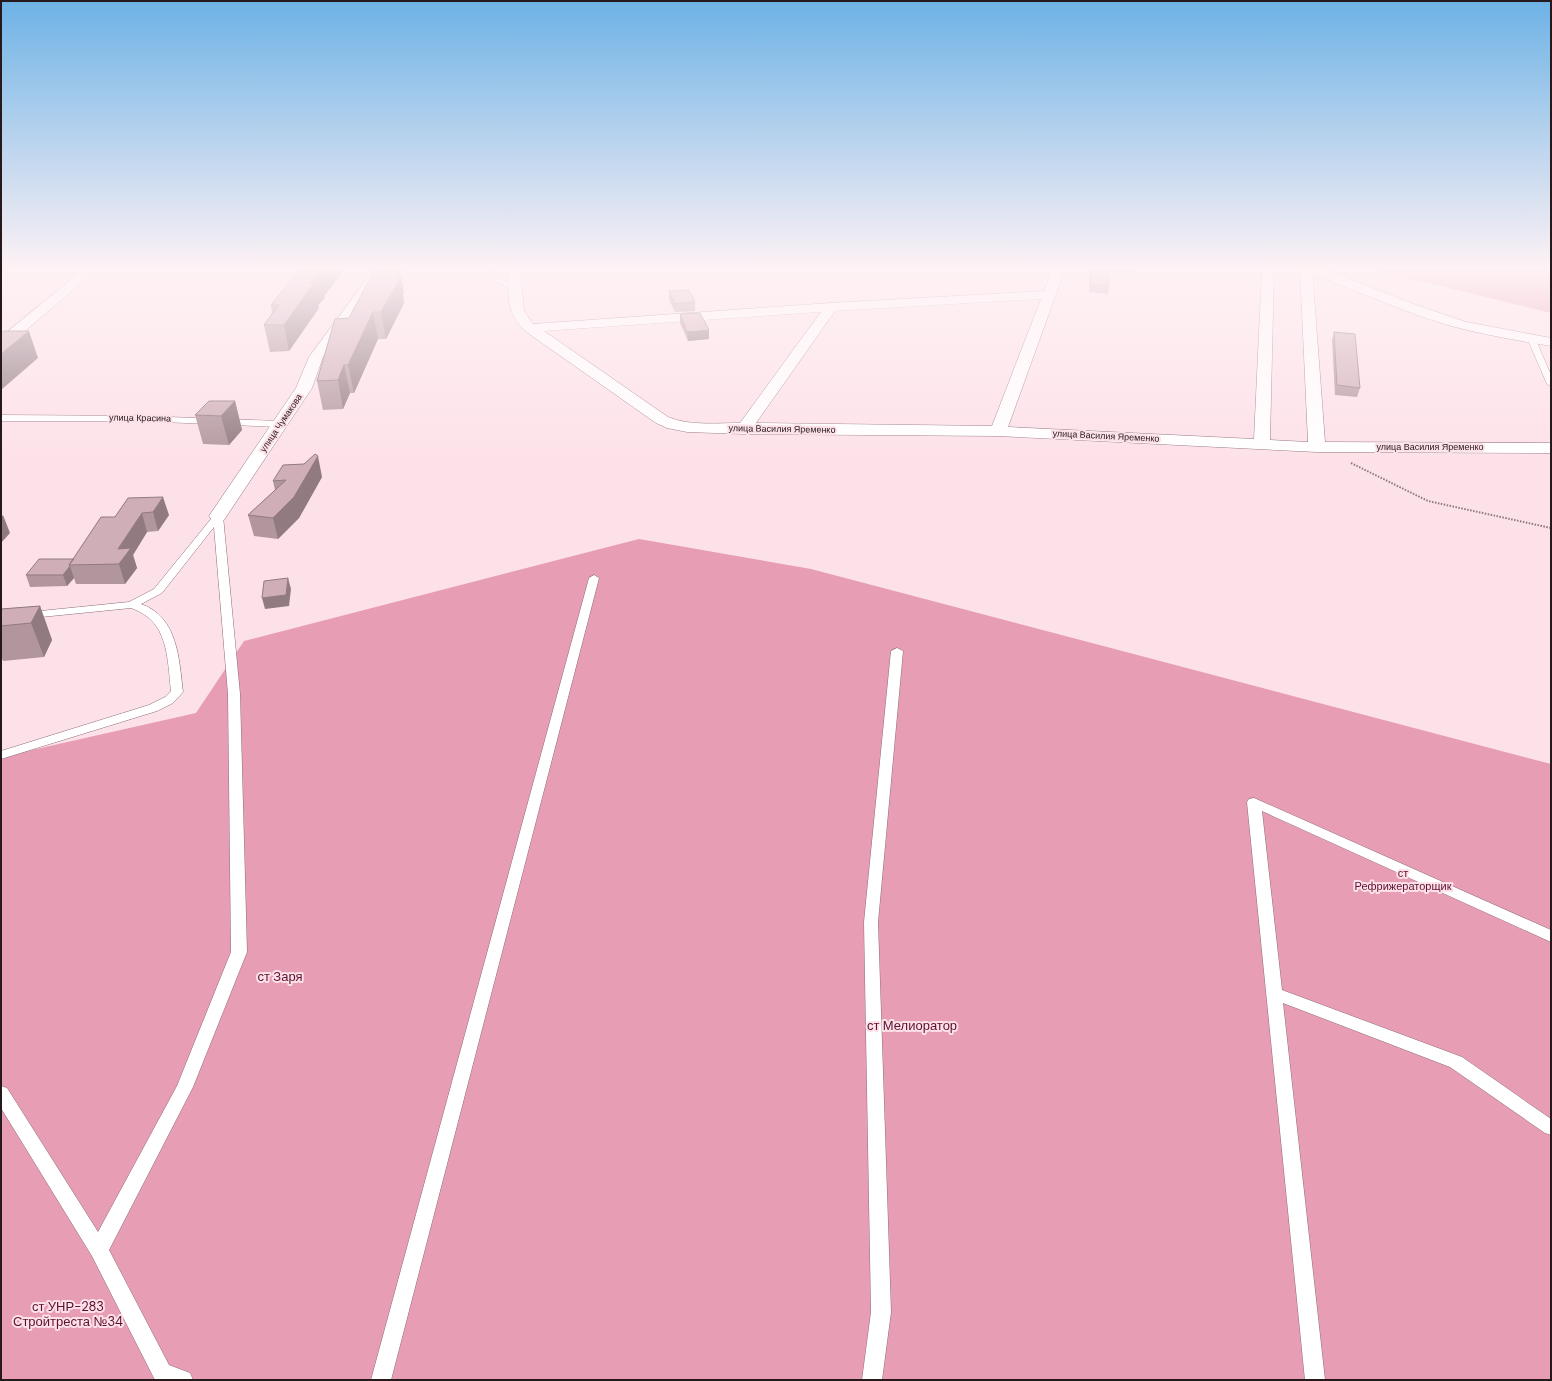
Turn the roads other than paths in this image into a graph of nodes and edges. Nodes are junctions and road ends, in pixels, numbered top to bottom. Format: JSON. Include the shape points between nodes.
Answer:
{"nodes":[{"id":1,"x":14,"y":333,"type":"edge"},
{"id":2,"x":333,"y":333,"type":"edge"},
{"id":3,"x":538,"y":333,"type":"edge"},
{"id":4,"x":812,"y":333,"type":"edge"},
{"id":5,"x":1034,"y":333,"type":"edge"},
{"id":6,"x":1266,"y":333,"type":"edge"},
{"id":7,"x":1310,"y":333,"type":"edge"},
{"id":8,"x":1508,"y":333,"type":"edge"},
{"id":9,"x":1531,"y":338,"type":"junction"},
{"id":10,"x":1551,"y":342,"type":"edge"},
{"id":11,"x":1,"y":344,"type":"edge"},
{"id":12,"x":1551,"y":384,"type":"edge"},
{"id":13,"x":1,"y":418,"type":"edge"},
{"id":14,"x":279,"y":424,"type":"junction"},
{"id":15,"x":744,"y":429,"type":"junction"},
{"id":16,"x":998,"y":431,"type":"junction"},
{"id":17,"x":1262,"y":444,"type":"junction"},
{"id":18,"x":1317,"y":447,"type":"junction"},
{"id":19,"x":1551,"y":448,"type":"edge"},
{"id":20,"x":218,"y":516,"type":"junction"},
{"id":21,"x":594,"y":578,"type":"dead end"},
{"id":22,"x":132,"y":605,"type":"junction"},
{"id":23,"x":1,"y":618,"type":"edge"},
{"id":24,"x":897,"y":651,"type":"dead end"},
{"id":25,"x":1,"y":755,"type":"edge"},
{"id":26,"x":1551,"y":936,"type":"edge"},
{"id":27,"x":1274,"y":993,"type":"junction"},
{"id":28,"x":2,"y":1099,"type":"edge"},
{"id":29,"x":1551,"y":1128,"type":"edge"},
{"id":30,"x":99,"y":1250,"type":"junction"},
{"id":31,"x":163,"y":1376,"type":"edge"},
{"id":32,"x":183,"y":1380,"type":"edge"},
{"id":33,"x":381,"y":1380,"type":"edge"},
{"id":34,"x":872,"y":1380,"type":"edge"},
{"id":35,"x":1315,"y":1380,"type":"edge"}],
"edges":[{"from":1,"to":11,"type":"street"},
{"from":2,"to":14,"type":"street","name":"улица Чумакова","via":[[316,357],[304,388]]},
{"from":3,"to":15,"type":"street","name":"улица Василия Яременко","via":[[662,420],[687,427]]},
{"from":4,"to":15,"type":"street"},
{"from":5,"to":16,"type":"street"},
{"from":6,"to":17,"type":"street"},
{"from":7,"to":18,"type":"street"},
{"from":8,"to":9,"type":"street"},
{"from":9,"to":10,"type":"street"},
{"from":9,"to":12,"type":"lane"},
{"from":13,"to":14,"type":"lane","name":"улица Красина","via":[[213,420]]},
{"from":14,"to":20,"type":"street","name":"улица Чумакова"},
{"from":15,"to":16,"type":"street","name":"улица Василия Яременко"},
{"from":16,"to":17,"type":"street","name":"улица Василия Яременко"},
{"from":17,"to":18,"type":"street","name":"улица Василия Яременко"},
{"from":18,"to":19,"type":"street","name":"улица Василия Яременко"},
{"from":20,"to":22,"type":"lane","via":[[158,591]]},
{"from":20,"to":30,"type":"lane","via":[[234,694],[239,952],[185,1087]]},
{"from":21,"to":33,"type":"lane"},
{"from":22,"to":23,"type":"lane"},
{"from":22,"to":25,"type":"lane","via":[[146,609],[167,632],[174,661],[177,692],[169,700],[153,708]]},
{"from":24,"to":34,"type":"lane","via":[[871,922],[881,1312]]},
{"from":26,"to":27,"type":"lane","via":[[1254,802]]},
{"from":27,"to":29,"type":"lane","via":[[1456,1062]]},
{"from":27,"to":35,"type":"lane"},
{"from":28,"to":30,"type":"lane"},
{"from":30,"to":31,"type":"lane"},
{"from":31,"to":32,"type":"lane"}]}
